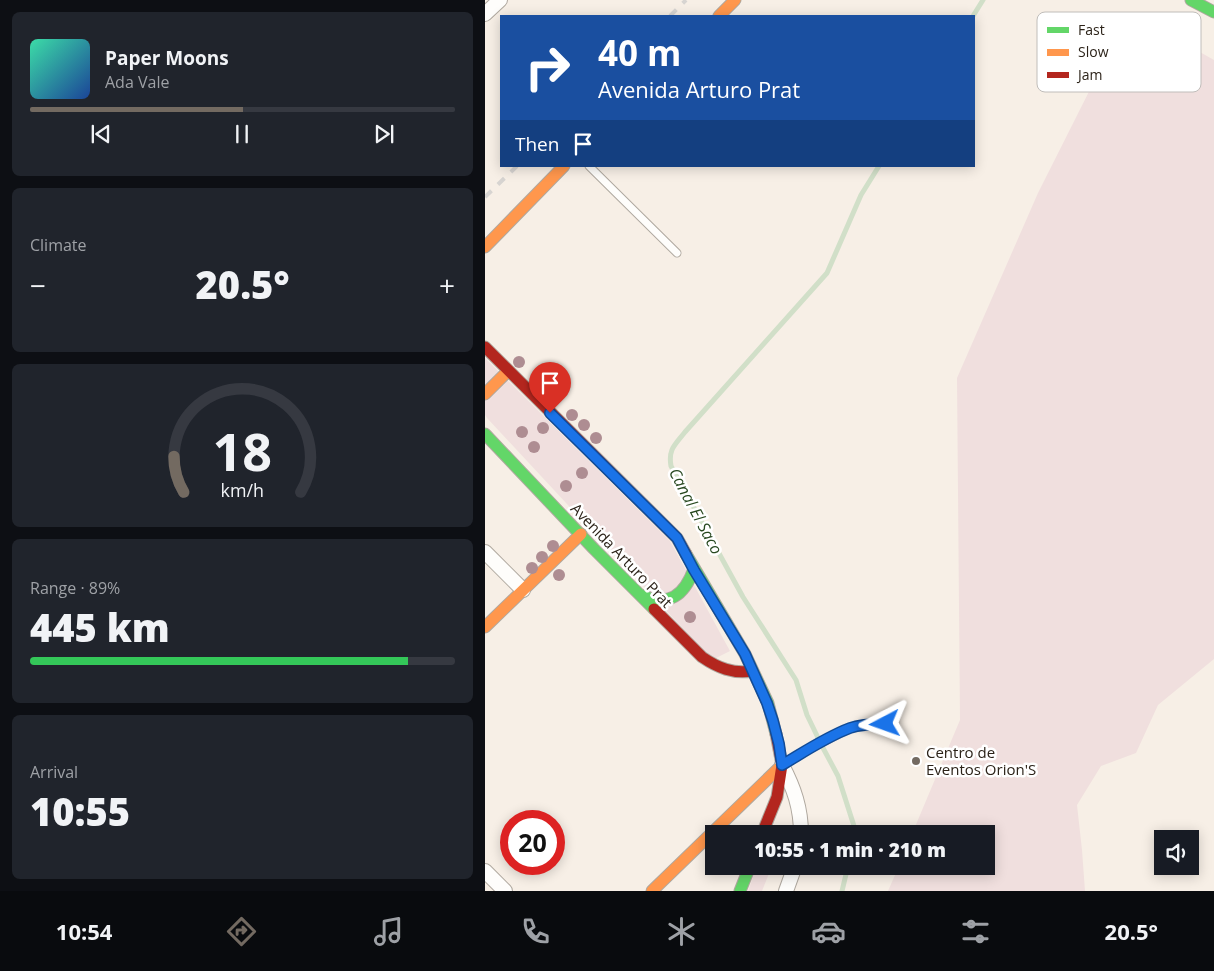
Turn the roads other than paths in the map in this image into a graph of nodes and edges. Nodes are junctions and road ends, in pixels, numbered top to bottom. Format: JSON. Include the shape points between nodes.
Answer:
{"nodes":[{"id":1,"x":501,"y":0,"type":"edge"},
{"id":2,"x":735,"y":0,"type":"edge"},
{"id":3,"x":1191,"y":0,"type":"edge"},
{"id":4,"x":1214,"y":12,"type":"edge"},
{"id":5,"x":485,"y":14,"type":"edge"},
{"id":6,"x":720,"y":15,"type":"edge"},
{"id":7,"x":563,"y":167,"type":"edge"},
{"id":8,"x":590,"y":167,"type":"edge"},
{"id":9,"x":485,"y":247,"type":"edge"},
{"id":10,"x":677,"y":253,"type":"dead end"},
{"id":11,"x":485,"y":347,"type":"edge"},
{"id":12,"x":508,"y":371,"type":"junction"},
{"id":13,"x":485,"y":394,"type":"edge"},
{"id":14,"x":485,"y":434,"type":"edge"},
{"id":15,"x":581,"y":534,"type":"junction"},
{"id":16,"x":485,"y":552,"type":"edge"},
{"id":17,"x":694,"y":570,"type":"junction"},
{"id":18,"x":523,"y":590,"type":"junction"},
{"id":19,"x":639,"y":595,"type":"junction"},
{"id":20,"x":485,"y":627,"type":"edge"},
{"id":21,"x":752,"y":671,"type":"junction"},
{"id":22,"x":885,"y":724,"type":"dead end"},
{"id":23,"x":782,"y":765,"type":"junction"},
{"id":24,"x":766,"y":825,"type":"edge"},
{"id":25,"x":801,"y":825,"type":"edge"},
{"id":26,"x":485,"y":870,"type":"edge"},
{"id":27,"x":746,"y":875,"type":"edge"},
{"id":28,"x":792,"y":875,"type":"edge"},
{"id":29,"x":505,"y":891,"type":"edge"},
{"id":30,"x":652,"y":891,"type":"edge"},
{"id":31,"x":740,"y":891,"type":"edge"},
{"id":32,"x":786,"y":891,"type":"edge"}],
"edges":[{"from":1,"to":5,"type":"street"},
{"from":2,"to":6,"type":"main road"},
{"from":3,"to":4,"type":"main road"},
{"from":7,"to":9,"type":"main road"},
{"from":8,"to":10,"type":"lane"},
{"from":11,"to":12,"type":"main road"},
{"from":12,"to":13,"type":"main road"},
{"from":12,"to":17,"type":"main road","via":[[677,538]]},
{"from":14,"to":15,"type":"main road","name":"Avenida Arturo Prat"},
{"from":15,"to":18,"type":"main road"},
{"from":15,"to":19,"type":"main road","name":"Avenida Arturo Prat"},
{"from":16,"to":18,"type":"street"},
{"from":17,"to":19,"type":"main road","via":[[688,585],[677,596],[658,601]]},
{"from":17,"to":21,"type":"main road"},
{"from":18,"to":20,"type":"main road"},
{"from":19,"to":21,"type":"main road","name":"Avenida Arturo Prat","via":[[702,657],[717,667],[738,672]]},
{"from":21,"to":23,"type":"main road","via":[[773,721]]},
{"from":22,"to":23,"type":"lane","via":[[852,728]]},
{"from":23,"to":24,"type":"main road","via":[[777,797]]},
{"from":23,"to":25,"type":"street","via":[[795,794]]},
{"from":23,"to":30,"type":"main road"},
{"from":26,"to":29,"type":"street"},
{"from":27,"to":31,"type":"main road"},
{"from":28,"to":32,"type":"street"}]}
